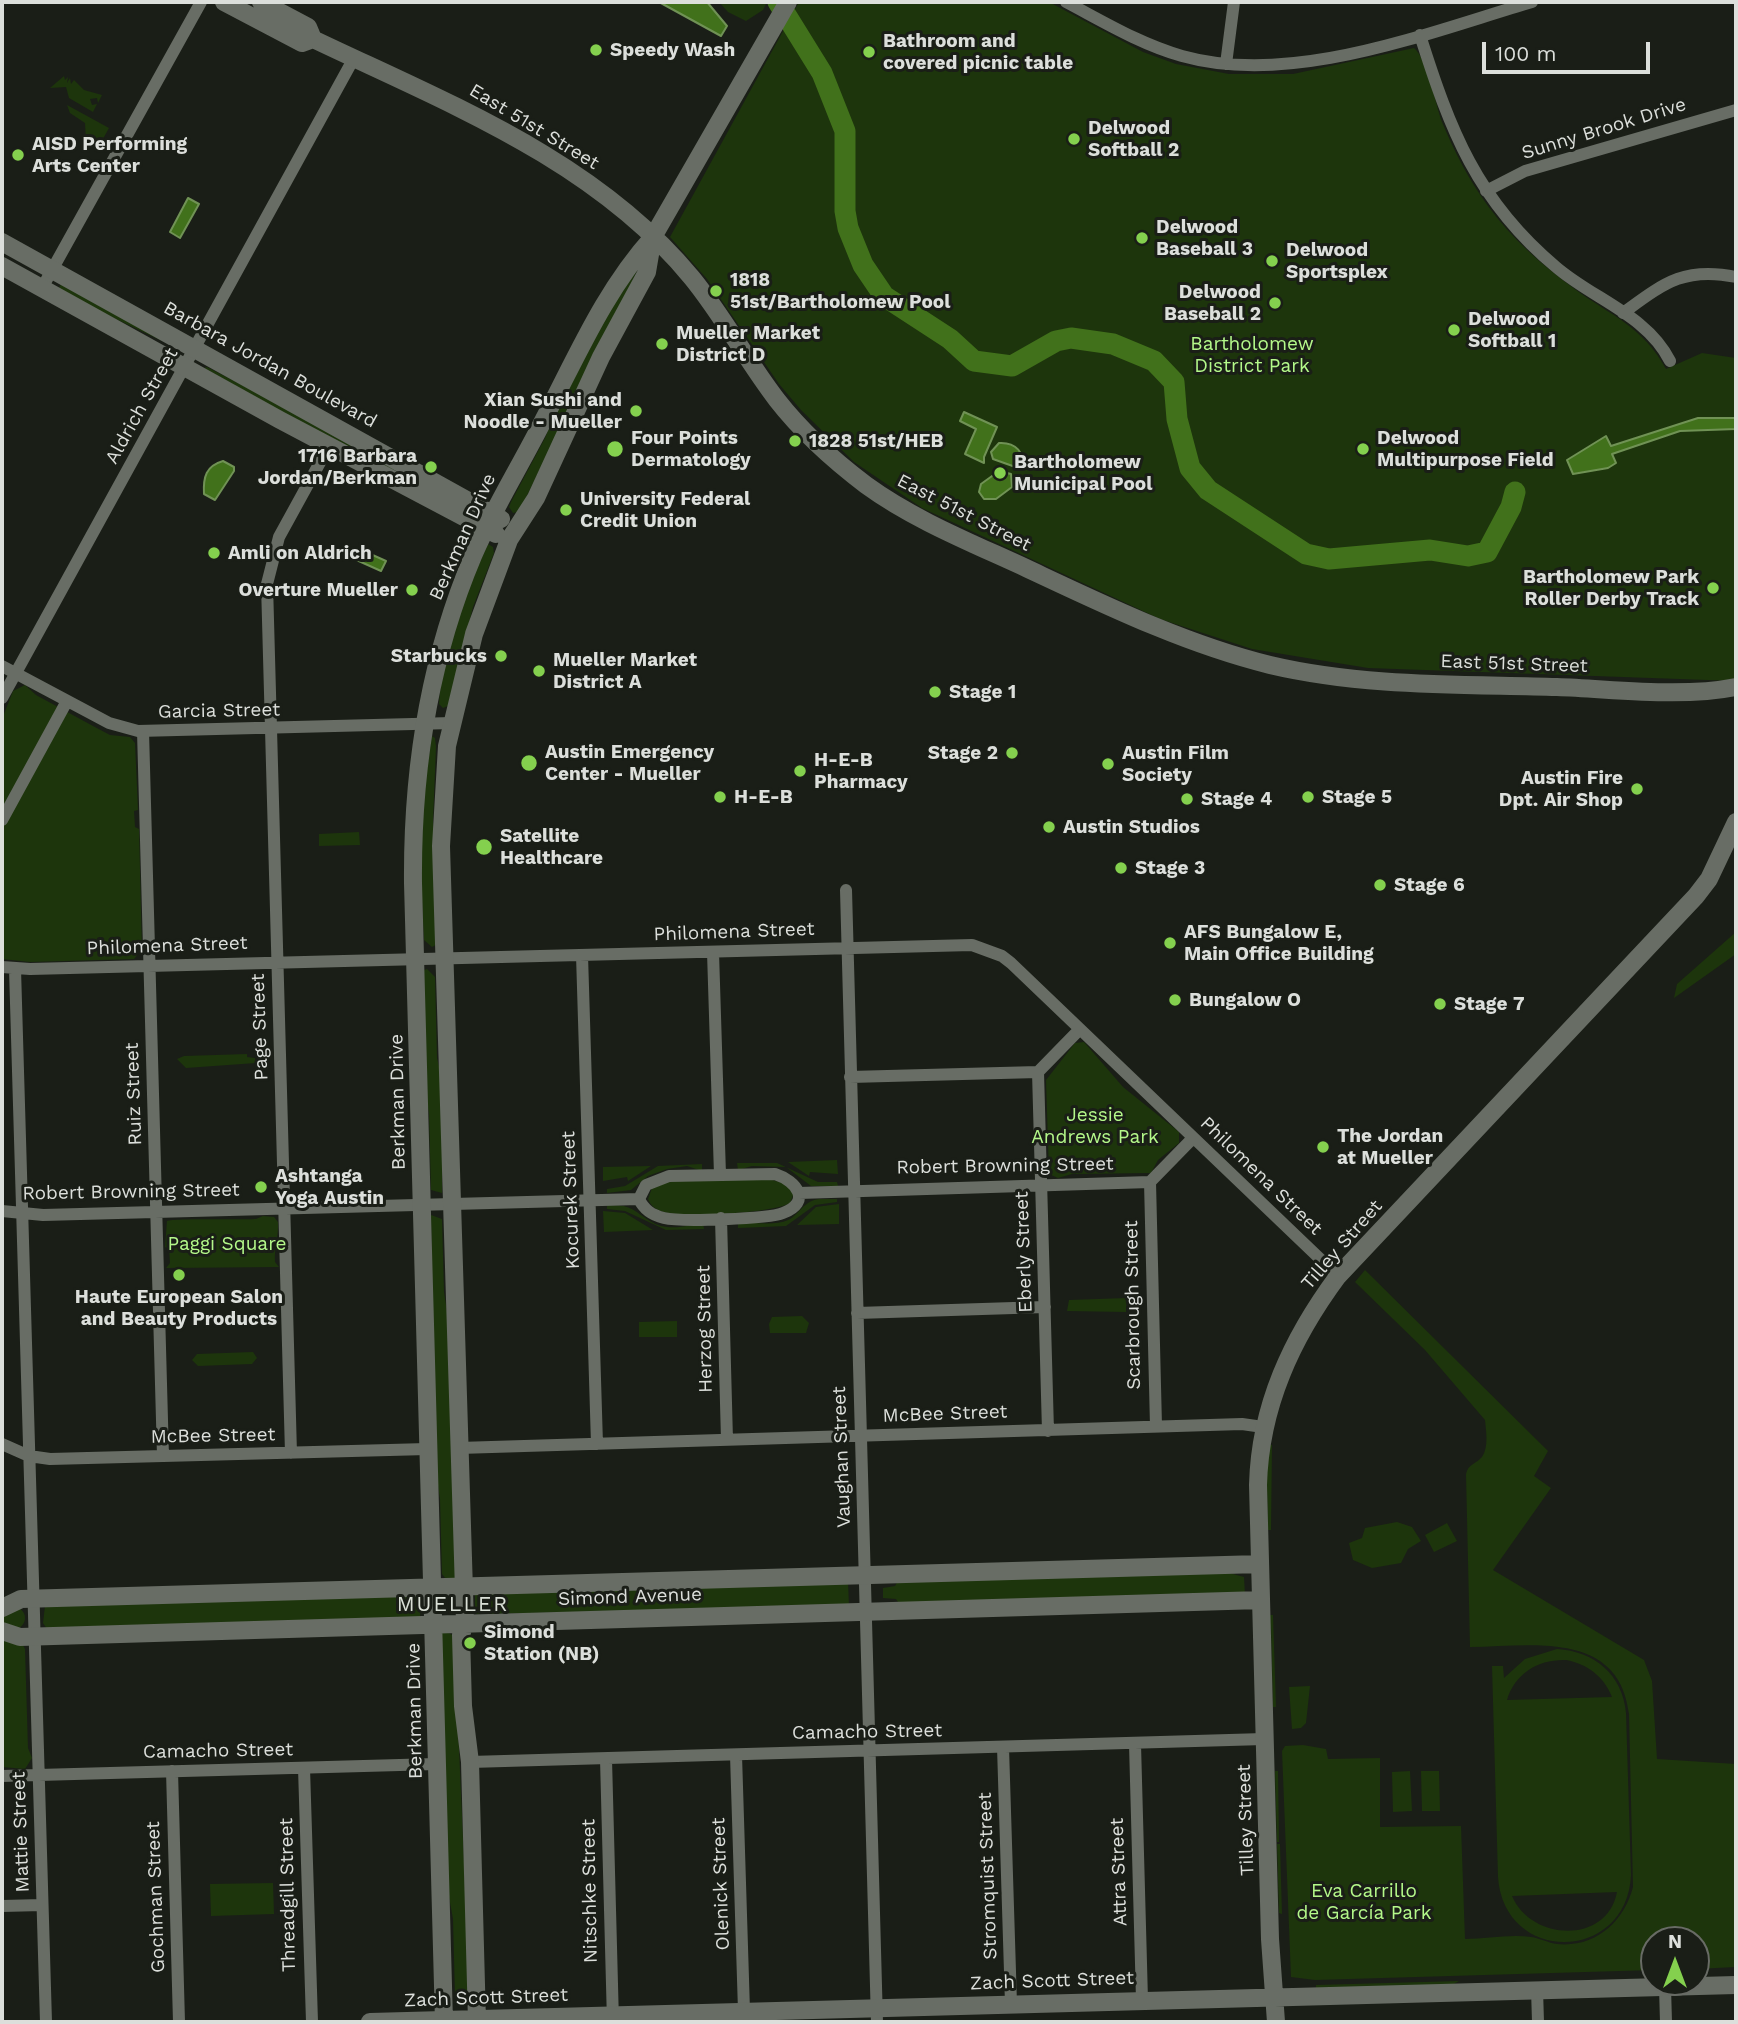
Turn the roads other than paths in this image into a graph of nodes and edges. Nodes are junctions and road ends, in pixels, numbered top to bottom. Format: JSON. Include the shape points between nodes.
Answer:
{"nodes":[{"id":1,"x":201,"y":2,"type":"edge"},
{"id":2,"x":223,"y":2,"type":"edge"},
{"id":3,"x":261,"y":2,"type":"edge"},
{"id":4,"x":788,"y":2,"type":"edge"},
{"id":5,"x":1066,"y":2,"type":"edge"},
{"id":6,"x":1234,"y":2,"type":"edge"},
{"id":7,"x":1531,"y":2,"type":"edge"},
{"id":8,"x":1420,"y":35,"type":"junction"},
{"id":9,"x":313,"y":39,"type":"junction"},
{"id":10,"x":354,"y":58,"type":"junction"},
{"id":11,"x":1226,"y":64,"type":"junction"},
{"id":12,"x":1736,"y":110,"type":"edge"},
{"id":13,"x":1486,"y":191,"type":"junction"},
{"id":14,"x":653,"y":237,"type":"junction"},
{"id":15,"x":2,"y":242,"type":"edge"},
{"id":16,"x":2,"y":266,"type":"edge"},
{"id":17,"x":52,"y":270,"type":"junction"},
{"id":18,"x":1736,"y":277,"type":"edge"},
{"id":19,"x":42,"y":288,"type":"junction"},
{"id":20,"x":1623,"y":313,"type":"junction"},
{"id":21,"x":196,"y":348,"type":"junction"},
{"id":22,"x":1670,"y":361,"type":"dead end"},
{"id":23,"x":185,"y":367,"type":"junction"},
{"id":24,"x":329,"y":446,"type":"junction"},
{"id":25,"x":490,"y":521,"type":"junction"},
{"id":26,"x":512,"y":535,"type":"junction"},
{"id":27,"x":2,"y":666,"type":"edge"},
{"id":28,"x":15,"y":673,"type":"junction"},
{"id":29,"x":1732,"y":692,"type":"edge"},
{"id":30,"x":2,"y":698,"type":"edge"},
{"id":31,"x":67,"y":701,"type":"junction"},
{"id":32,"x":452,"y":723,"type":"junction"},
{"id":33,"x":425,"y":724,"type":"junction"},
{"id":34,"x":271,"y":729,"type":"junction"},
{"id":35,"x":143,"y":731,"type":"junction"},
{"id":36,"x":2,"y":820,"type":"edge"},
{"id":37,"x":1736,"y":821,"type":"edge"},
{"id":38,"x":846,"y":890,"type":"dead end"},
{"id":39,"x":847,"y":948,"type":"junction"},
{"id":40,"x":713,"y":953,"type":"junction"},
{"id":41,"x":582,"y":956,"type":"junction"},
{"id":42,"x":415,"y":958,"type":"junction"},
{"id":43,"x":444,"y":958,"type":"junction"},
{"id":44,"x":278,"y":962,"type":"junction"},
{"id":45,"x":149,"y":966,"type":"junction"},
{"id":46,"x":8,"y":968,"type":"edge"},
{"id":47,"x":1080,"y":1029,"type":"junction"},
{"id":48,"x":1038,"y":1072,"type":"junction"},
{"id":49,"x":850,"y":1077,"type":"junction"},
{"id":50,"x":1193,"y":1138,"type":"junction"},
{"id":51,"x":720,"y":1175,"type":"junction"},
{"id":52,"x":1150,"y":1182,"type":"junction"},
{"id":53,"x":1041,"y":1184,"type":"junction"},
{"id":54,"x":853,"y":1192,"type":"junction"},
{"id":55,"x":799,"y":1193,"type":"junction"},
{"id":56,"x":590,"y":1199,"type":"junction"},
{"id":57,"x":639,"y":1199,"type":"junction"},
{"id":58,"x":451,"y":1203,"type":"junction"},
{"id":59,"x":422,"y":1205,"type":"junction"},
{"id":60,"x":284,"y":1208,"type":"junction"},
{"id":61,"x":2,"y":1211,"type":"edge"},
{"id":62,"x":156,"y":1212,"type":"junction"},
{"id":63,"x":22,"y":1214,"type":"junction"},
{"id":64,"x":721,"y":1217,"type":"junction"},
{"id":65,"x":1338,"y":1276,"type":"junction"},
{"id":66,"x":1045,"y":1307,"type":"junction"},
{"id":67,"x":857,"y":1312,"type":"junction"},
{"id":68,"x":1156,"y":1426,"type":"junction"},
{"id":69,"x":1264,"y":1427,"type":"junction"},
{"id":70,"x":1048,"y":1431,"type":"junction"},
{"id":71,"x":860,"y":1436,"type":"junction"},
{"id":72,"x":727,"y":1440,"type":"junction"},
{"id":73,"x":2,"y":1444,"type":"edge"},
{"id":74,"x":597,"y":1444,"type":"junction"},
{"id":75,"x":459,"y":1448,"type":"junction"},
{"id":76,"x":427,"y":1449,"type":"junction"},
{"id":77,"x":291,"y":1453,"type":"junction"},
{"id":78,"x":29,"y":1456,"type":"junction"},
{"id":79,"x":163,"y":1457,"type":"junction"},
{"id":80,"x":1260,"y":1564,"type":"junction"},
{"id":81,"x":865,"y":1576,"type":"junction"},
{"id":82,"x":464,"y":1587,"type":"junction"},
{"id":83,"x":432,"y":1588,"type":"junction"},
{"id":84,"x":34,"y":1599,"type":"junction"},
{"id":85,"x":1261,"y":1600,"type":"junction"},
{"id":86,"x":2,"y":1608,"type":"edge"},
{"id":87,"x":866,"y":1611,"type":"junction"},
{"id":88,"x":465,"y":1623,"type":"junction"},
{"id":89,"x":433,"y":1624,"type":"junction"},
{"id":90,"x":2,"y":1631,"type":"edge"},
{"id":91,"x":35,"y":1636,"type":"junction"},
{"id":92,"x":1264,"y":1739,"type":"junction"},
{"id":93,"x":1135,"y":1744,"type":"junction"},
{"id":94,"x":1003,"y":1747,"type":"junction"},
{"id":95,"x":870,"y":1751,"type":"junction"},
{"id":96,"x":736,"y":1755,"type":"junction"},
{"id":97,"x":606,"y":1759,"type":"junction"},
{"id":98,"x":470,"y":1762,"type":"junction"},
{"id":99,"x":436,"y":1764,"type":"junction"},
{"id":100,"x":304,"y":1768,"type":"junction"},
{"id":101,"x":172,"y":1771,"type":"junction"},
{"id":102,"x":39,"y":1775,"type":"junction"},
{"id":103,"x":2,"y":1776,"type":"edge"},
{"id":104,"x":42,"y":1905,"type":"junction"},
{"id":105,"x":2,"y":1906,"type":"edge"},
{"id":106,"x":1736,"y":1985,"type":"edge"},
{"id":107,"x":1710,"y":1986,"type":"edge"},
{"id":108,"x":1640,"y":1987,"type":"edge"},
{"id":109,"x":1537,"y":1989,"type":"junction"},
{"id":110,"x":1275,"y":1996,"type":"junction"},
{"id":111,"x":1665,"y":1996,"type":"edge"},
{"id":112,"x":1142,"y":2000,"type":"junction"},
{"id":113,"x":1011,"y":2004,"type":"junction"},
{"id":114,"x":744,"y":2011,"type":"junction"},
{"id":115,"x":877,"y":2015,"type":"edge"},
{"id":116,"x":613,"y":2019,"type":"edge"},
{"id":117,"x":444,"y":2021,"type":"edge"},
{"id":118,"x":477,"y":2021,"type":"edge"},
{"id":119,"x":46,"y":2022,"type":"edge"},
{"id":120,"x":179,"y":2022,"type":"edge"},
{"id":121,"x":312,"y":2022,"type":"edge"},
{"id":122,"x":370,"y":2022,"type":"edge"},
{"id":123,"x":1276,"y":2022,"type":"edge"},
{"id":124,"x":1538,"y":2022,"type":"edge"},
{"id":125,"x":1666,"y":2022,"type":"edge"}],
"edges":[{"from":1,"to":17,"type":"street"},
{"from":2,"to":9,"type":"street","name":"East 51st Street","via":[[302,43]]},
{"from":3,"to":9,"type":"street","via":[[308,27]]},
{"from":4,"to":14,"type":"street","name":"Berkman Drive"},
{"from":5,"to":11,"type":"street","via":[[1137,41],[1184,57]]},
{"from":6,"to":11,"type":"street"},
{"from":7,"to":8,"type":"street"},
{"from":8,"to":11,"type":"street","via":[[1314,62]]},
{"from":8,"to":13,"type":"street","via":[[1453,129]]},
{"from":9,"to":10,"type":"street","name":"East 51st Street"},
{"from":10,"to":14,"type":"street","name":"East 51st Street","via":[[440,97],[547,157],[605,195]]},
{"from":10,"to":21,"type":"street","name":"Aldrich Street"},
{"from":12,"to":13,"type":"street","name":"Sunny Brook Drive","via":[[1525,171]]},
{"from":13,"to":20,"type":"street","via":[[1519,234],[1558,269]]},
{"from":14,"to":25,"type":"street","name":"Berkman Drive","via":[[631,262],[587,332]]},
{"from":14,"to":26,"type":"street","name":"Berkman Drive","via":[[647,272],[601,357],[536,498]]},
{"from":14,"to":29,"type":"street","name":"East 51st Street","via":[[693,279],[794,420],[867,485],[920,518],[1147,624],[1271,665],[1321,674]]},
{"from":15,"to":17,"type":"street","name":"Barbara Jordan Boulevard"},
{"from":16,"to":19,"type":"street","name":"Barbara Jordan Boulevard"},
{"from":17,"to":19,"type":"street"},
{"from":17,"to":21,"type":"street","name":"Barbara Jordan Boulevard"},
{"from":18,"to":20,"type":"street","via":[[1691,275],[1665,282]]},
{"from":19,"to":23,"type":"street","name":"Barbara Jordan Boulevard"},
{"from":20,"to":22,"type":"street","via":[[1643,326]]},
{"from":21,"to":23,"type":"street","name":"Aldrich Street"},
{"from":21,"to":25,"type":"street","name":"Barbara Jordan Boulevard"},
{"from":23,"to":24,"type":"street","name":"Barbara Jordan Boulevard"},
{"from":23,"to":28,"type":"street","name":"Aldrich Street"},
{"from":24,"to":25,"type":"street","name":"Barbara Jordan Boulevard"},
{"from":24,"to":34,"type":"street","name":"Page Street","via":[[279,537],[270,568]]},
{"from":25,"to":26,"type":"street","name":"Barbara Jordan Boulevard"},
{"from":25,"to":33,"type":"street","name":"Berkman Drive","via":[[452,611]]},
{"from":26,"to":32,"type":"street","name":"Berkman Drive","via":[[474,634]]},
{"from":27,"to":28,"type":"street","name":"Garcia Street"},
{"from":28,"to":30,"type":"street","name":"Aldrich Street"},
{"from":28,"to":31,"type":"street","name":"Garcia Street"},
{"from":31,"to":35,"type":"street","name":"Garcia Street","via":[[109,723]]},
{"from":31,"to":36,"type":"street"},
{"from":32,"to":33,"type":"street","name":"Garcia Street"},
{"from":32,"to":43,"type":"street","name":"Berkman Drive","via":[[441,823]]},
{"from":33,"to":34,"type":"street","name":"Garcia Street"},
{"from":33,"to":42,"type":"street","name":"Berkman Drive","via":[[413,808]]},
{"from":34,"to":35,"type":"street","name":"Garcia Street"},
{"from":34,"to":44,"type":"street","name":"Page Street"},
{"from":35,"to":45,"type":"street","name":"Ruiz Street"},
{"from":37,"to":65,"type":"street","name":"Tilley Street","via":[[1696,896]]},
{"from":38,"to":39,"type":"street","name":"Vaughan Street"},
{"from":39,"to":40,"type":"street","name":"Philomena Street"},
{"from":39,"to":47,"type":"street","name":"Philomena Street","via":[[959,945],[989,950],[1011,963]]},
{"from":39,"to":49,"type":"street","name":"Vaughan Street"},
{"from":40,"to":41,"type":"street","name":"Philomena Street"},
{"from":40,"to":51,"type":"street"},
{"from":41,"to":43,"type":"street","name":"Philomena Street"},
{"from":41,"to":56,"type":"street","name":"Kocurek Street"},
{"from":42,"to":43,"type":"street","name":"Philomena Street"},
{"from":42,"to":44,"type":"street","name":"Philomena Street"},
{"from":42,"to":59,"type":"street","name":"Berkman Drive"},
{"from":43,"to":58,"type":"street","name":"Berkman Drive"},
{"from":44,"to":45,"type":"street","name":"Philomena Street"},
{"from":44,"to":60,"type":"street","name":"Page Street"},
{"from":45,"to":46,"type":"street","name":"Philomena Street"},
{"from":45,"to":62,"type":"street","name":"Ruiz Street"},
{"from":46,"to":63,"type":"street","name":"Mattie Street"},
{"from":47,"to":48,"type":"street"},
{"from":47,"to":50,"type":"street","name":"Philomena Street"},
{"from":48,"to":49,"type":"street"},
{"from":48,"to":53,"type":"street","name":"Eberly Street"},
{"from":49,"to":54,"type":"street","name":"Vaughan Street"},
{"from":50,"to":52,"type":"street"},
{"from":50,"to":65,"type":"street","name":"Philomena Street"},
{"from":51,"to":55,"type":"street","via":[[775,1174],[794,1183]]},
{"from":51,"to":57,"type":"street","via":[[656,1179],[646,1185]]},
{"from":52,"to":53,"type":"street","name":"Robert Browning Street"},
{"from":52,"to":68,"type":"street","name":"Scarbrough Street"},
{"from":53,"to":54,"type":"street","name":"Robert Browning Street"},
{"from":53,"to":66,"type":"street","name":"Eberly Street"},
{"from":54,"to":55,"type":"street","name":"Robert Browning Street"},
{"from":54,"to":67,"type":"street","name":"Vaughan Street"},
{"from":55,"to":64,"type":"street","via":[[798,1202],[782,1214]]},
{"from":56,"to":57,"type":"street","name":"Robert Browning Street"},
{"from":56,"to":58,"type":"street","name":"Robert Browning Street"},
{"from":56,"to":74,"type":"street","name":"Kocurek Street"},
{"from":57,"to":64,"type":"street","via":[[647,1211],[664,1218]]},
{"from":58,"to":59,"type":"street","name":"Robert Browning Street"},
{"from":58,"to":75,"type":"street","name":"Berkman Drive"},
{"from":59,"to":60,"type":"street","name":"Robert Browning Street"},
{"from":59,"to":76,"type":"street","name":"Berkman Drive"},
{"from":60,"to":62,"type":"street","name":"Robert Browning Street"},
{"from":60,"to":77,"type":"street","name":"Page Street"},
{"from":61,"to":63,"type":"street","name":"Robert Browning Street"},
{"from":62,"to":63,"type":"street","name":"Robert Browning Street"},
{"from":62,"to":79,"type":"street","name":"Ruiz Street"},
{"from":63,"to":78,"type":"street","name":"Mattie Street"},
{"from":64,"to":72,"type":"street","name":"Herzog Street"},
{"from":65,"to":69,"type":"street","name":"Tilley Street","via":[[1290,1352]]},
{"from":66,"to":67,"type":"street"},
{"from":66,"to":70,"type":"street","name":"Eberly Street"},
{"from":67,"to":71,"type":"street","name":"Vaughan Street"},
{"from":68,"to":69,"type":"street","name":"McBee Street"},
{"from":68,"to":70,"type":"street","name":"McBee Street"},
{"from":69,"to":80,"type":"street","name":"Tilley Street","via":[[1258,1458]]},
{"from":70,"to":71,"type":"street","name":"McBee Street"},
{"from":71,"to":72,"type":"street","name":"McBee Street"},
{"from":71,"to":81,"type":"street","name":"Vaughan Street"},
{"from":72,"to":74,"type":"street","name":"McBee Street"},
{"from":73,"to":78,"type":"street","name":"McBee Street"},
{"from":74,"to":75,"type":"street","name":"McBee Street"},
{"from":75,"to":82,"type":"street","name":"Berkman Drive"},
{"from":76,"to":77,"type":"street","name":"McBee Street"},
{"from":76,"to":83,"type":"street","name":"Berkman Drive"},
{"from":77,"to":79,"type":"street","name":"McBee Street"},
{"from":78,"to":79,"type":"street","name":"McBee Street","via":[[50,1460]]},
{"from":78,"to":84,"type":"street","name":"Mattie Street"},
{"from":80,"to":81,"type":"street","name":"Simond Avenue"},
{"from":80,"to":85,"type":"street","name":"Tilley Street"},
{"from":81,"to":82,"type":"street","name":"Simond Avenue"},
{"from":81,"to":87,"type":"street","name":"Vaughan Street"},
{"from":82,"to":83,"type":"street","name":"Simond Avenue"},
{"from":82,"to":88,"type":"street","name":"Berkman Drive"},
{"from":83,"to":84,"type":"street","name":"Simond Avenue"},
{"from":83,"to":89,"type":"street","name":"Berkman Drive"},
{"from":84,"to":86,"type":"street","name":"Simond Avenue"},
{"from":84,"to":91,"type":"street","name":"Mattie Street"},
{"from":85,"to":87,"type":"street","name":"Simond Avenue"},
{"from":85,"to":92,"type":"street","name":"Tilley Street"},
{"from":87,"to":88,"type":"street","name":"Simond Avenue"},
{"from":87,"to":95,"type":"street","name":"Vaughan Street"},
{"from":88,"to":89,"type":"street","name":"Simond Avenue"},
{"from":88,"to":98,"type":"street","name":"Berkman Drive","via":[[461,1635],[463,1706]]},
{"from":89,"to":91,"type":"street","name":"Simond Avenue"},
{"from":89,"to":99,"type":"street","name":"Berkman Drive"},
{"from":90,"to":91,"type":"street","name":"Simond Avenue"},
{"from":91,"to":102,"type":"street","name":"Mattie Street"},
{"from":92,"to":93,"type":"street","name":"Camacho Street"},
{"from":92,"to":110,"type":"street","name":"Tilley Street"},
{"from":93,"to":94,"type":"street","name":"Camacho Street"},
{"from":93,"to":112,"type":"street","name":"Attra Street"},
{"from":94,"to":95,"type":"street","name":"Camacho Street"},
{"from":94,"to":113,"type":"street","name":"Stromquist Street"},
{"from":95,"to":96,"type":"street","name":"Camacho Street"},
{"from":95,"to":115,"type":"street","name":"Vaughan Street"},
{"from":96,"to":97,"type":"street","name":"Camacho Street"},
{"from":96,"to":114,"type":"street","name":"Olenick Street"},
{"from":97,"to":98,"type":"street","name":"Camacho Street"},
{"from":97,"to":116,"type":"street","name":"Nitschke Street"},
{"from":98,"to":118,"type":"street","name":"Berkman Drive"},
{"from":99,"to":100,"type":"street","name":"Camacho Street"},
{"from":99,"to":117,"type":"street","name":"Berkman Drive"},
{"from":100,"to":101,"type":"street","name":"Camacho Street"},
{"from":100,"to":121,"type":"street","name":"Threadgill Street"},
{"from":101,"to":102,"type":"street","name":"Camacho Street"},
{"from":101,"to":120,"type":"street","name":"Gochman Street"},
{"from":102,"to":103,"type":"street","name":"Camacho Street"},
{"from":102,"to":104,"type":"street","name":"Mattie Street"},
{"from":104,"to":105,"type":"street"},
{"from":104,"to":119,"type":"street","name":"Mattie Street"},
{"from":106,"to":107,"type":"street","name":"Zach Scott Street"},
{"from":108,"to":109,"type":"street","name":"Zach Scott Street"},
{"from":109,"to":110,"type":"street","name":"Zach Scott Street"},
{"from":109,"to":124,"type":"street"},
{"from":110,"to":112,"type":"street","name":"Zach Scott Street"},
{"from":110,"to":123,"type":"street","name":"Tilley Street"},
{"from":111,"to":125,"type":"street"},
{"from":112,"to":113,"type":"street","name":"Zach Scott Street"},
{"from":113,"to":115,"type":"street","name":"Zach Scott Street"},
{"from":114,"to":115,"type":"street","name":"Zach Scott Street"},
{"from":114,"to":116,"type":"street","name":"Zach Scott Street"},
{"from":116,"to":118,"type":"street","name":"Zach Scott Street"},
{"from":117,"to":118,"type":"street","name":"Zach Scott Street"},
{"from":117,"to":122,"type":"street","name":"Zach Scott Street"}]}
